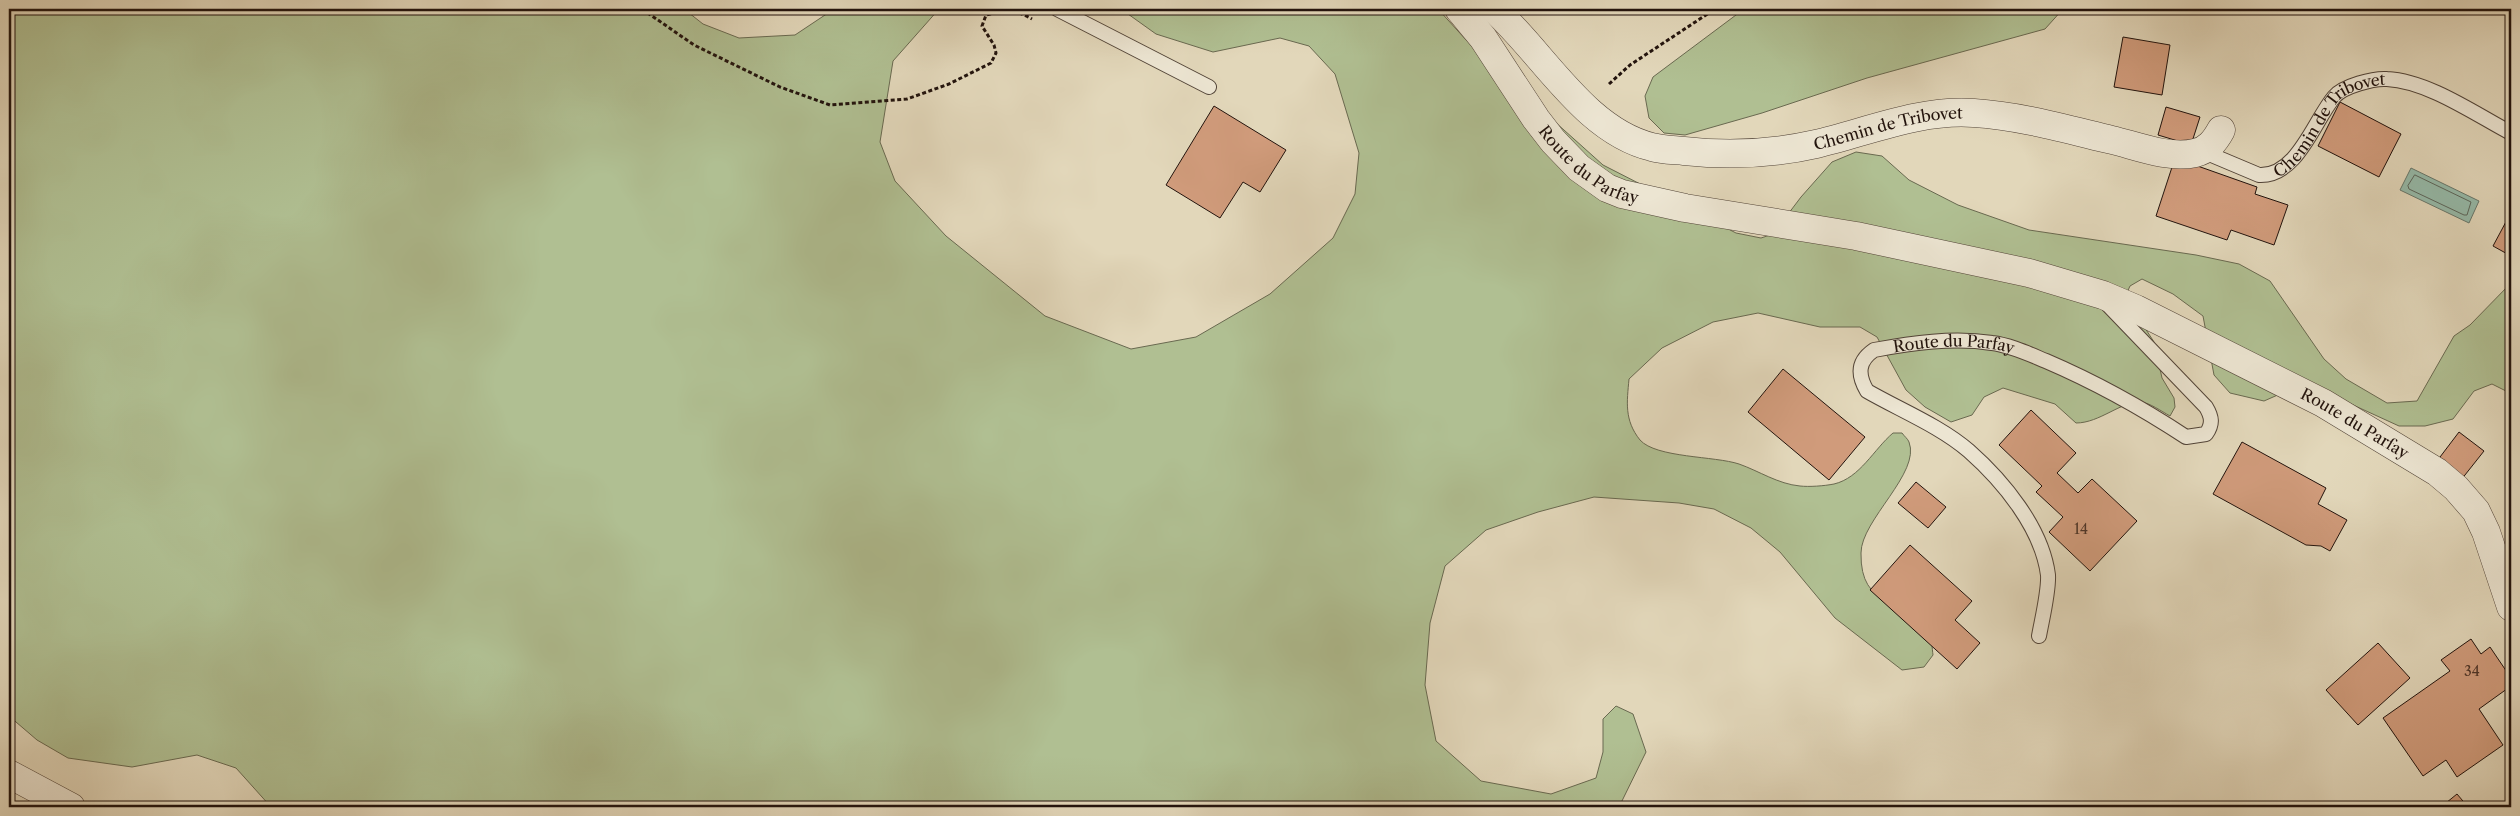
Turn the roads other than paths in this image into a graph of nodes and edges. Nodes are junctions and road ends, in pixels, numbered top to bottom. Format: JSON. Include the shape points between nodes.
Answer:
{"nodes":[{"id":1,"x":1057,"y":9,"type":"edge"},
{"id":2,"x":1459,"y":9,"type":"edge"},
{"id":3,"x":1494,"y":9,"type":"edge"},
{"id":4,"x":1209,"y":87,"type":"dead end"},
{"id":5,"x":2221,"y":130,"type":"dead end"},
{"id":6,"x":2511,"y":133,"type":"edge"},
{"id":7,"x":2202,"y":151,"type":"junction"},
{"id":8,"x":2103,"y":295,"type":"junction"},
{"id":9,"x":2511,"y":607,"type":"edge"},
{"id":10,"x":2039,"y":636,"type":"dead end"},
{"id":11,"x":9,"y":774,"type":"edge"},
{"id":12,"x":71,"y":807,"type":"edge"}],
"edges":[{"from":1,"to":4,"type":"lane"},
{"from":2,"to":8,"type":"street","name":"Route du Parfay","via":[[1484,38],[1553,141],[1579,168],[1607,188],[1685,208],[1865,238],[2029,274]]},
{"from":3,"to":7,"type":"street","name":"Chemin de Tribovet","via":[[1584,106],[1614,132],[1652,147],[1708,154],[1784,150],[1914,118],[1972,112],[2028,119],[2151,150],[2177,154]]},
{"from":5,"to":7,"type":"street","via":[[2214,142]]},
{"from":6,"to":7,"type":"lane","name":"Chemin de Tribovet","via":[[2414,84],[2386,79],[2362,82],[2335,95],[2300,150],[2269,176],[2259,175]]},
{"from":8,"to":9,"type":"street","name":"Route du Parfay","via":[[2136,308],[2323,404],[2437,472],[2476,512]]},
{"from":8,"to":10,"type":"lane","name":"Route du Parfay","via":[[2107,305],[2206,407],[2212,416],[2211,427],[2206,434],[2186,437],[2075,374],[2023,351],[1993,343],[1957,341],[1874,350],[1865,356],[1860,369],[1867,391],[1969,451],[2020,509],[2038,542],[2048,576]]},
{"from":11,"to":12,"type":"street"}]}
